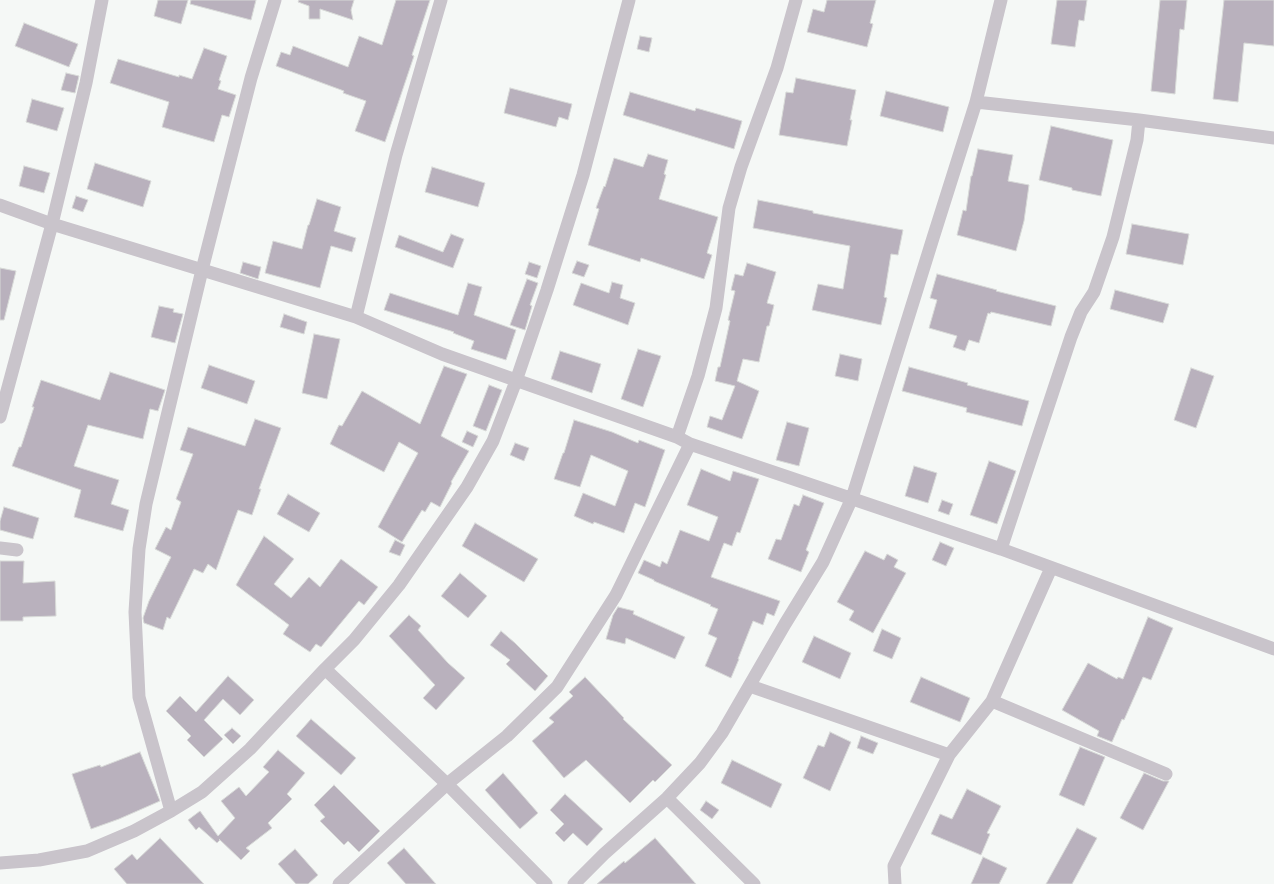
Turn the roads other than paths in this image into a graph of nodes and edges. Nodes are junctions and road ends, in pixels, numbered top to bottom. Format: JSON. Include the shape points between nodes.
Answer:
{"nodes":[{"id":1,"x":102,"y":0,"type":"edge"},
{"id":2,"x":275,"y":0,"type":"edge"},
{"id":3,"x":441,"y":0,"type":"edge"},
{"id":4,"x":629,"y":0,"type":"edge"},
{"id":5,"x":796,"y":0,"type":"edge"},
{"id":6,"x":1001,"y":0,"type":"edge"},
{"id":7,"x":976,"y":102,"type":"junction"},
{"id":8,"x":1139,"y":120,"type":"junction"},
{"id":9,"x":1274,"y":138,"type":"edge"},
{"id":10,"x":0,"y":205,"type":"edge"},
{"id":11,"x":52,"y":224,"type":"junction"},
{"id":12,"x":202,"y":270,"type":"junction"},
{"id":13,"x":356,"y":317,"type":"junction"},
{"id":14,"x":516,"y":380,"type":"junction"},
{"id":15,"x":0,"y":417,"type":"edge"},
{"id":16,"x":677,"y":437,"type":"junction"},
{"id":17,"x":690,"y":444,"type":"junction"},
{"id":18,"x":852,"y":498,"type":"junction"},
{"id":19,"x":0,"y":548,"type":"edge"},
{"id":20,"x":1001,"y":549,"type":"junction"},
{"id":21,"x":17,"y":550,"type":"dead end"},
{"id":22,"x":1051,"y":568,"type":"junction"},
{"id":23,"x":1274,"y":649,"type":"edge"},
{"id":24,"x":325,"y":669,"type":"junction"},
{"id":25,"x":750,"y":686,"type":"junction"},
{"id":26,"x":992,"y":701,"type":"junction"},
{"id":27,"x":949,"y":755,"type":"junction"},
{"id":28,"x":1166,"y":774,"type":"dead end"},
{"id":29,"x":447,"y":784,"type":"junction"},
{"id":30,"x":667,"y":798,"type":"junction"},
{"id":31,"x":171,"y":811,"type":"junction"},
{"id":32,"x":0,"y":863,"type":"edge"},
{"id":33,"x":339,"y":884,"type":"edge"},
{"id":34,"x":546,"y":884,"type":"edge"},
{"id":35,"x":574,"y":884,"type":"edge"},
{"id":36,"x":754,"y":884,"type":"edge"},
{"id":37,"x":895,"y":884,"type":"edge"}],
"edges":[{"from":1,"to":11,"type":"street","via":[[86,83]]},
{"from":2,"to":12,"type":"street","via":[[251,78]]},
{"from":3,"to":13,"type":"street","via":[[396,155]]},
{"from":4,"to":14,"type":"street","via":[[582,175]]},
{"from":5,"to":16,"type":"street","via":[[777,68],[729,208],[716,308],[698,376]]},
{"from":6,"to":7,"type":"street"},
{"from":7,"to":8,"type":"street"},
{"from":7,"to":18,"type":"street"},
{"from":8,"to":9,"type":"street"},
{"from":8,"to":20,"type":"street","via":[[1137,140],[1114,237],[1094,292],[1071,337]]},
{"from":10,"to":11,"type":"street"},
{"from":11,"to":12,"type":"street"},
{"from":11,"to":15,"type":"street"},
{"from":12,"to":13,"type":"street"},
{"from":12,"to":31,"type":"street","via":[[146,504],[139,549],[135,612],[139,697]]},
{"from":13,"to":14,"type":"street","via":[[442,354]]},
{"from":14,"to":16,"type":"street"},
{"from":14,"to":24,"type":"street","via":[[493,441],[467,487],[398,585],[354,640]]},
{"from":16,"to":17,"type":"street"},
{"from":17,"to":18,"type":"street"},
{"from":17,"to":29,"type":"street","via":[[616,595],[557,687],[507,736]]},
{"from":18,"to":20,"type":"street"},
{"from":18,"to":25,"type":"street","via":[[823,562]]},
{"from":19,"to":21,"type":"street"},
{"from":20,"to":22,"type":"street"},
{"from":22,"to":23,"type":"street"},
{"from":22,"to":26,"type":"street"},
{"from":24,"to":29,"type":"street"},
{"from":24,"to":31,"type":"street","via":[[250,749],[202,792]]},
{"from":25,"to":27,"type":"street"},
{"from":25,"to":30,"type":"street","via":[[722,733],[700,763]]},
{"from":26,"to":27,"type":"street"},
{"from":26,"to":28,"type":"street"},
{"from":27,"to":37,"type":"street","via":[[894,866]]},
{"from":29,"to":33,"type":"street"},
{"from":29,"to":34,"type":"street"},
{"from":30,"to":35,"type":"street"},
{"from":30,"to":36,"type":"street"},
{"from":31,"to":32,"type":"street","via":[[134,831],[87,851],[39,860]]}]}
